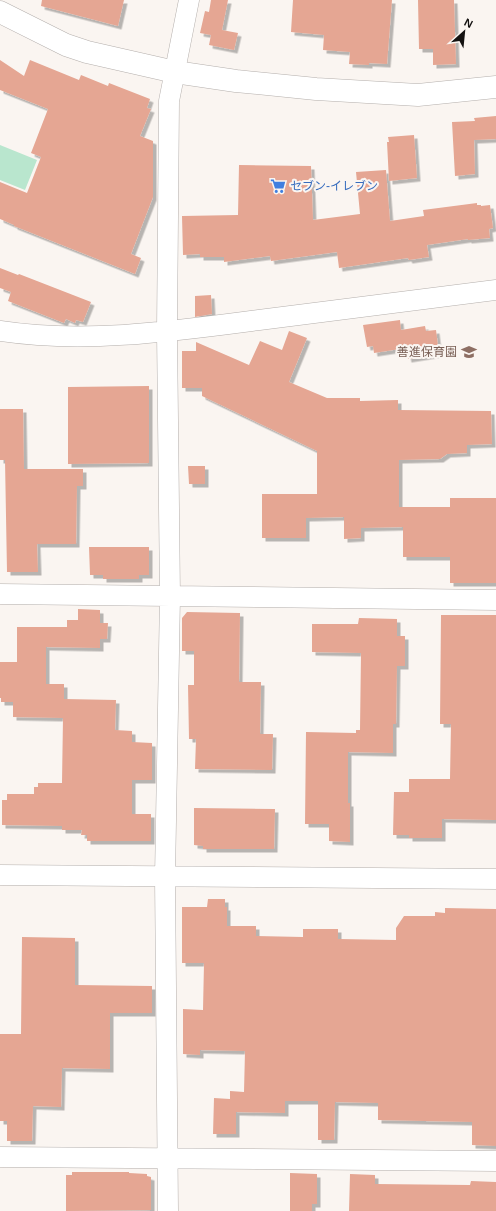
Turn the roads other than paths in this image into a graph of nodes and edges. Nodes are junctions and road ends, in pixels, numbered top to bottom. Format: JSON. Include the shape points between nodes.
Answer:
{"nodes":[{"id":1,"x":189,"y":0,"type":"edge"},
{"id":2,"x":0,"y":12,"type":"edge"},
{"id":3,"x":175,"y":72,"type":"junction"},
{"id":4,"x":496,"y":87,"type":"edge"},
{"id":5,"x":496,"y":290,"type":"edge"},
{"id":6,"x":0,"y":330,"type":"edge"},
{"id":7,"x":166,"y":332,"type":"junction"},
{"id":8,"x":0,"y":594,"type":"edge"},
{"id":9,"x":170,"y":596,"type":"junction"},
{"id":10,"x":496,"y":600,"type":"edge"},
{"id":11,"x":0,"y":875,"type":"edge"},
{"id":12,"x":165,"y":877,"type":"junction"},
{"id":13,"x":496,"y":879,"type":"edge"},
{"id":14,"x":0,"y":1157,"type":"edge"},
{"id":15,"x":169,"y":1158,"type":"junction"},
{"id":16,"x":496,"y":1161,"type":"edge"},
{"id":17,"x":168,"y":1211,"type":"edge"}],
"edges":[{"from":1,"to":3,"type":"street"},
{"from":2,"to":3,"type":"street","via":[[66,45]]},
{"from":3,"to":4,"type":"street","via":[[316,90],[418,95]]},
{"from":3,"to":7,"type":"street","via":[[169,101]]},
{"from":5,"to":7,"type":"street"},
{"from":6,"to":7,"type":"street","via":[[26,335],[77,336]]},
{"from":7,"to":9,"type":"street"},
{"from":8,"to":9,"type":"street"},
{"from":9,"to":10,"type":"street"},
{"from":9,"to":12,"type":"street"},
{"from":11,"to":12,"type":"street"},
{"from":12,"to":13,"type":"street"},
{"from":12,"to":15,"type":"street"},
{"from":14,"to":15,"type":"street"},
{"from":15,"to":16,"type":"street"},
{"from":15,"to":17,"type":"street"}]}
